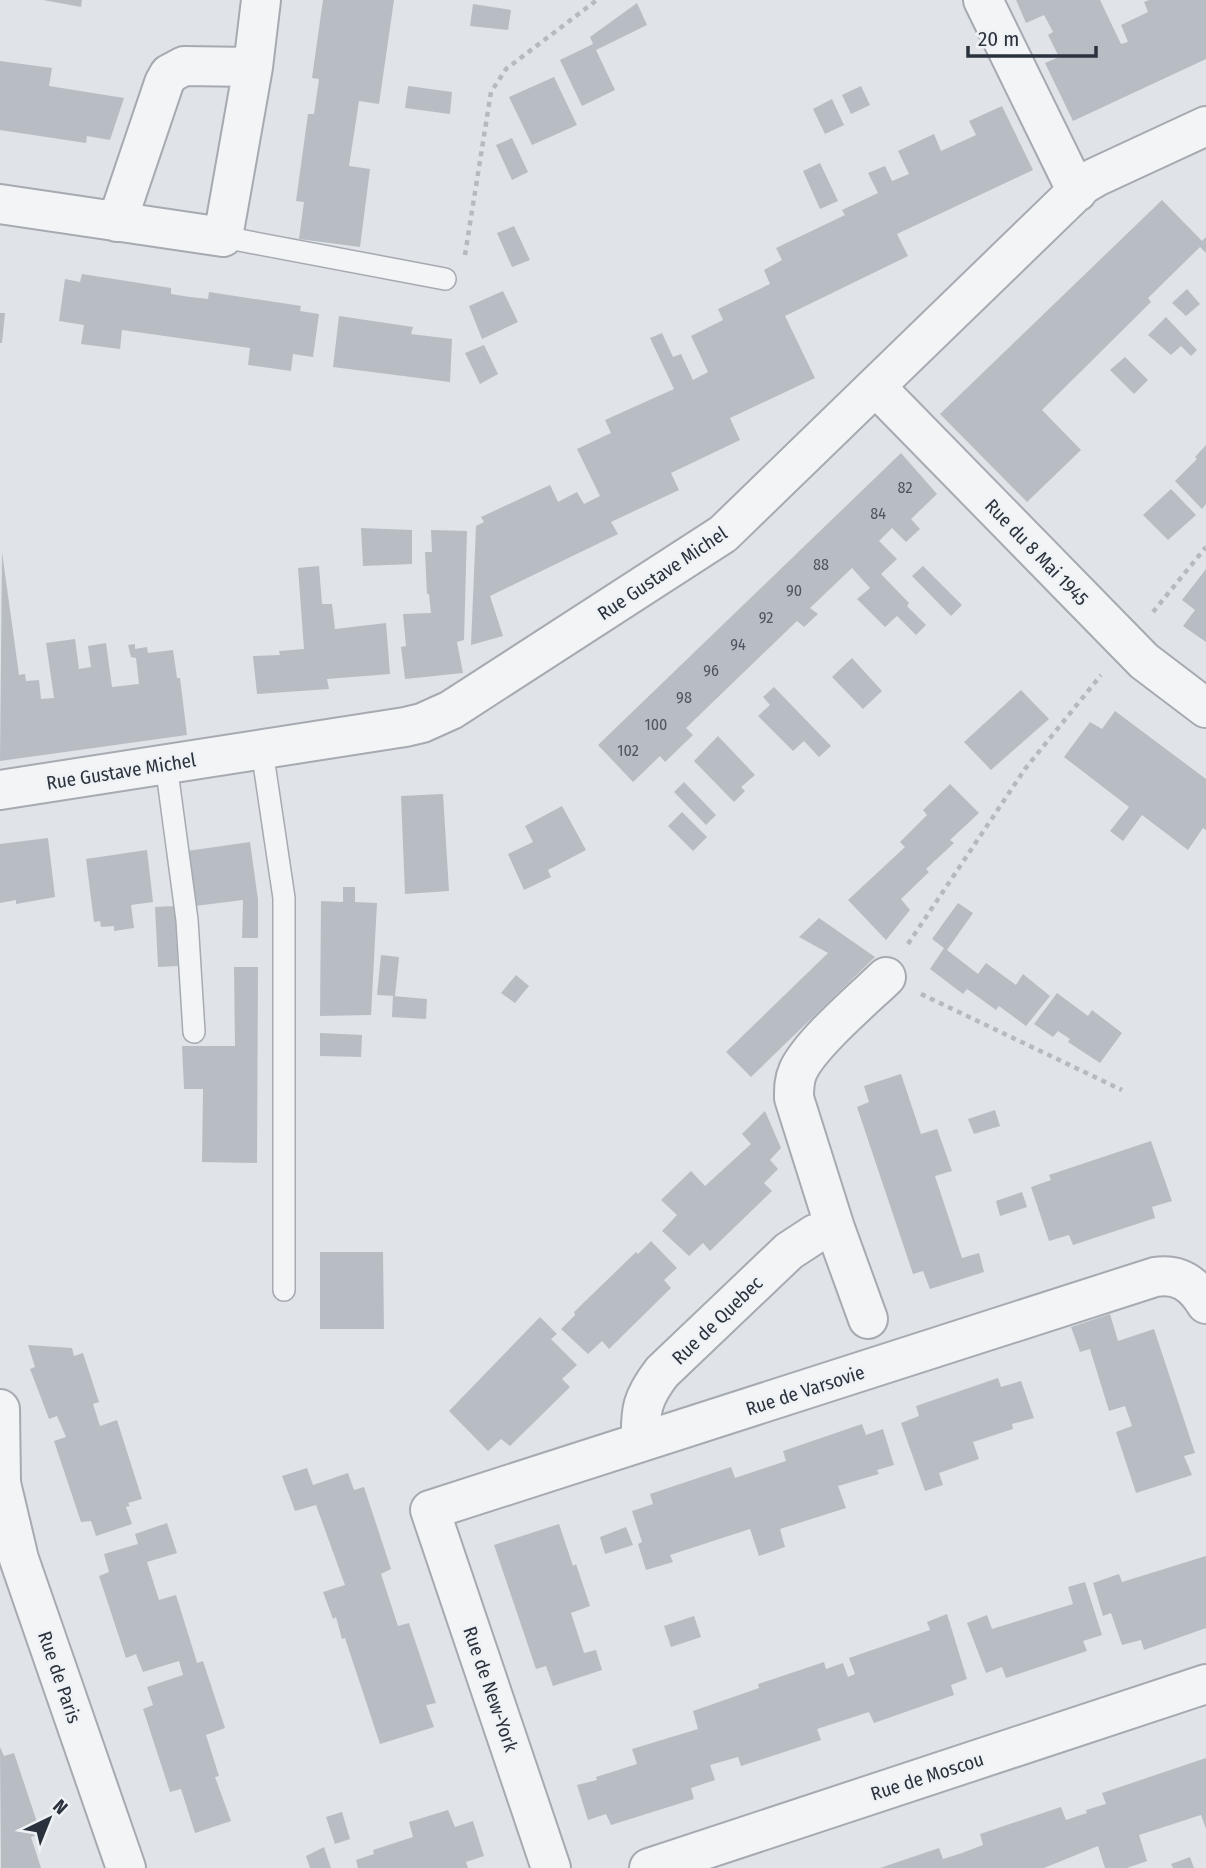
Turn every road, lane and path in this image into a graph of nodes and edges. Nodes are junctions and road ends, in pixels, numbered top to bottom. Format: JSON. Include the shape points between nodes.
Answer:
{"nodes":[{"id":1,"x":261,"y":0,"type":"edge"},
{"id":2,"x":597,"y":0,"type":"edge"},
{"id":3,"x":983,"y":0,"type":"edge"},
{"id":4,"x":253,"y":67,"type":"junction"},
{"id":5,"x":1206,"y":126,"type":"edge"},
{"id":6,"x":1077,"y":192,"type":"junction"},
{"id":7,"x":0,"y":204,"type":"edge"},
{"id":8,"x":117,"y":222,"type":"junction"},
{"id":9,"x":223,"y":237,"type":"junction"},
{"id":10,"x":445,"y":279,"type":"joint"},
{"id":11,"x":876,"y":387,"type":"junction"},
{"id":12,"x":1206,"y":547,"type":"edge"},
{"id":13,"x":1127,"y":643,"type":"junction"},
{"id":14,"x":1206,"y":708,"type":"edge"},
{"id":15,"x":262,"y":750,"type":"junction"},
{"id":16,"x":166,"y":764,"type":"junction"},
{"id":17,"x":0,"y":790,"type":"edge"},
{"id":18,"x":886,"y":977,"type":"junction"},
{"id":19,"x":194,"y":1032,"type":"dead end"},
{"id":20,"x":1122,"y":1090,"type":"dead end"},
{"id":21,"x":835,"y":1228,"type":"junction"},
{"id":22,"x":284,"y":1290,"type":"dead end"},
{"id":23,"x":1193,"y":1291,"type":"edge"},
{"id":24,"x":868,"y":1319,"type":"dead end"},
{"id":25,"x":0,"y":1409,"type":"edge"},
{"id":26,"x":641,"y":1442,"type":"junction"},
{"id":27,"x":0,"y":1482,"type":"edge"},
{"id":28,"x":430,"y":1510,"type":"joint"},
{"id":29,"x":1206,"y":1684,"type":"edge"},
{"id":30,"x":126,"y":1868,"type":"edge"},
{"id":31,"x":551,"y":1868,"type":"edge"},
{"id":32,"x":649,"y":1868,"type":"edge"}],
"edges":[{"from":1,"to":4,"type":"street"},
{"from":2,"to":10,"type":"path","via":[[517,59],[497,80],[488,107],[463,263],[458,275]]},
{"from":3,"to":6,"type":"street"},
{"from":4,"to":8,"type":"street","via":[[184,66],[169,74]]},
{"from":4,"to":9,"type":"street"},
{"from":5,"to":6,"type":"street","name":"Rue Gustave Michel","via":[[1096,177]]},
{"from":6,"to":11,"type":"street","name":"Rue Gustave Michel"},
{"from":7,"to":8,"type":"street"},
{"from":8,"to":9,"type":"street"},
{"from":9,"to":10,"type":"lane"},
{"from":11,"to":13,"type":"street","name":"Rue du 8 Mai 1945"},
{"from":11,"to":15,"type":"street","name":"Rue Gustave Michel","via":[[723,534],[451,710],[405,727]]},
{"from":12,"to":13,"type":"path"},
{"from":13,"to":14,"type":"street","name":"Rue du 8 Mai 1945"},
{"from":13,"to":18,"type":"path","via":[[1026,769]]},
{"from":15,"to":16,"type":"street","name":"Rue Gustave Michel"},
{"from":15,"to":22,"type":"lane","via":[[284,898]]},
{"from":16,"to":17,"type":"street","name":"Rue Gustave Michel"},
{"from":16,"to":19,"type":"lane","via":[[187,920]]},
{"from":18,"to":20,"type":"path"},
{"from":18,"to":21,"type":"street","via":[[811,1052],[793,1084]]},
{"from":21,"to":24,"type":"street"},
{"from":21,"to":26,"type":"street","name":"Rue de Quebec","via":[[815,1234],[789,1251],[662,1372],[643,1402]]},
{"from":23,"to":26,"type":"street","name":"Rue de Varsovie","via":[[1167,1275],[1155,1277]]},
{"from":25,"to":27,"type":"street","name":"Rue de Paris"},
{"from":26,"to":28,"type":"street","name":"Rue de Varsovie"},
{"from":27,"to":30,"type":"street","name":"Rue de Paris","via":[[19,1559]]},
{"from":28,"to":31,"type":"street","name":"Rue de New-York"},
{"from":29,"to":32,"type":"street","name":"Rue de Moscou"}]}
